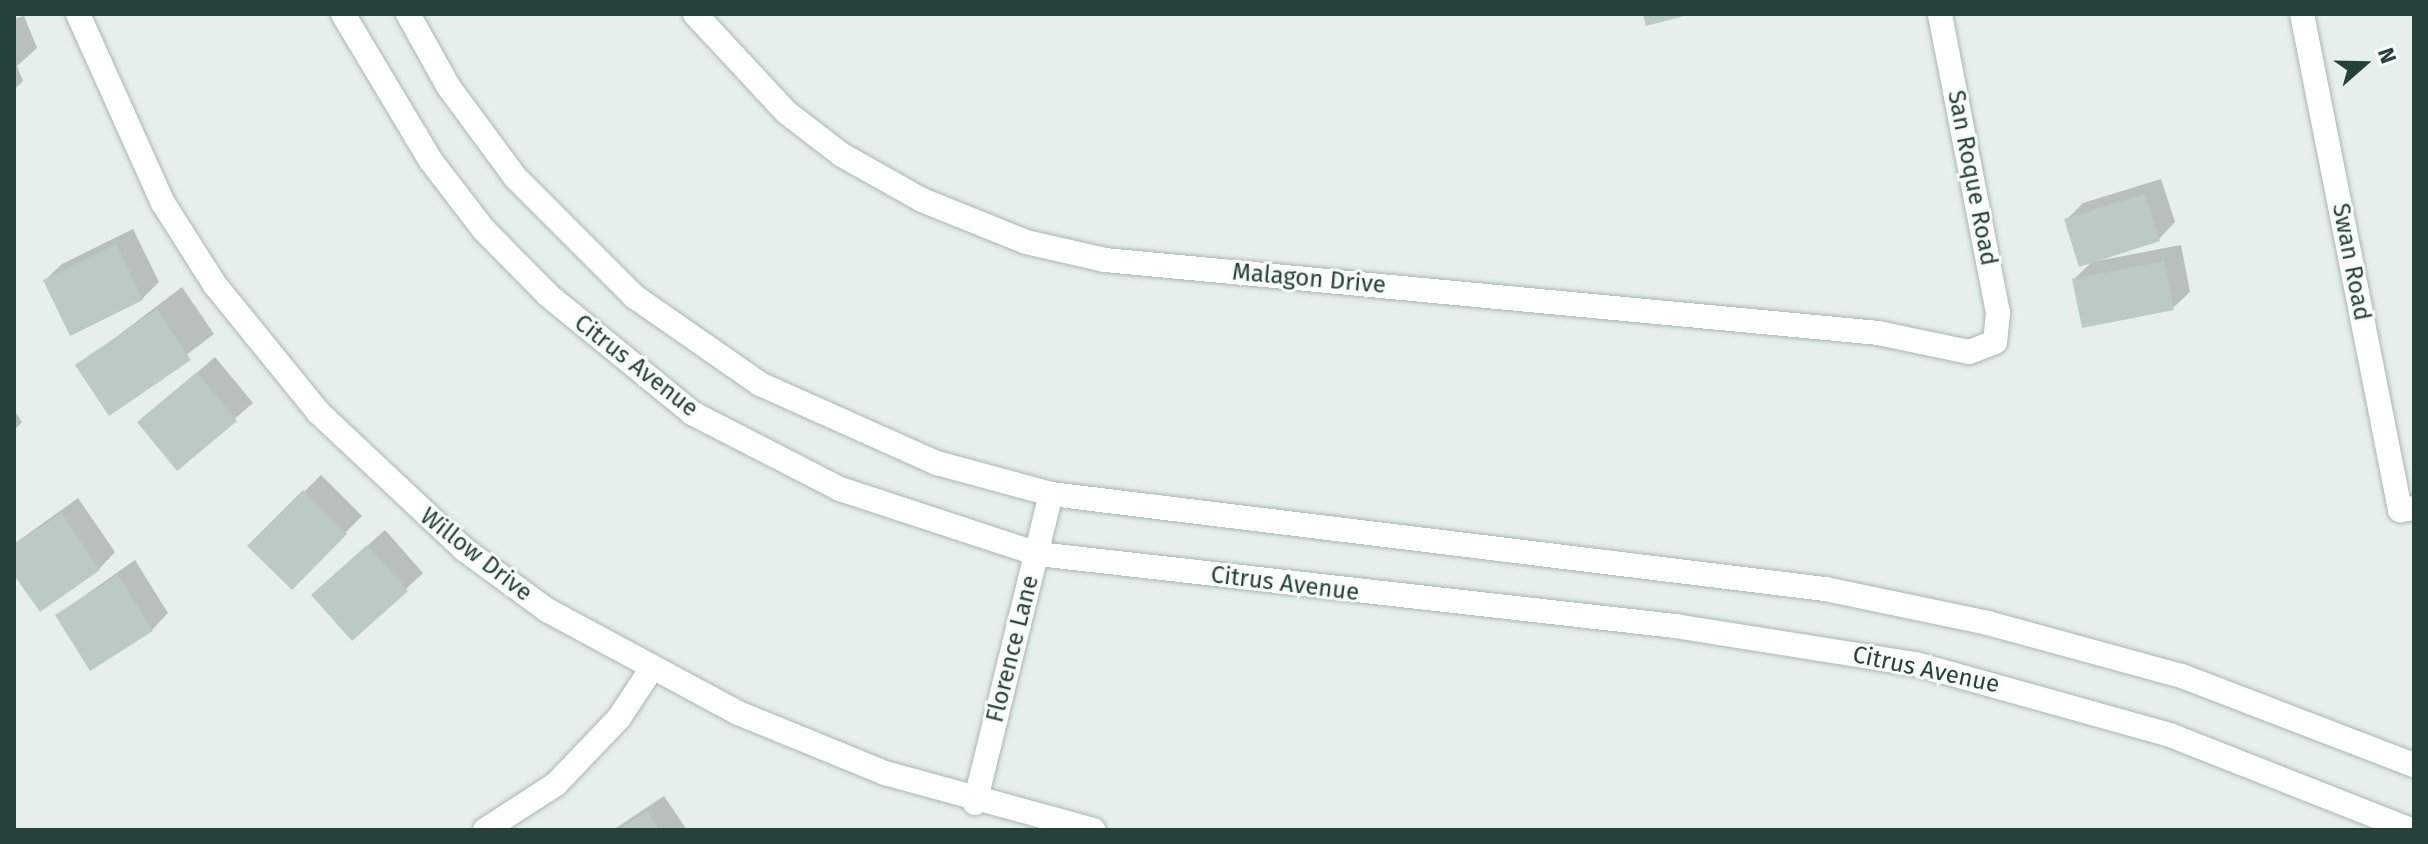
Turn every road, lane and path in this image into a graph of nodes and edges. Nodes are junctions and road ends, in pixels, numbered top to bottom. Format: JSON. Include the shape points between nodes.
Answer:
{"nodes":[{"id":1,"x":78,"y":14,"type":"edge"},
{"id":2,"x":343,"y":14,"type":"edge"},
{"id":3,"x":408,"y":14,"type":"edge"},
{"id":4,"x":695,"y":14,"type":"edge"},
{"id":5,"x":1940,"y":14,"type":"edge"},
{"id":6,"x":2302,"y":14,"type":"edge"},
{"id":7,"x":1995,"y":342,"type":"joint"},
{"id":8,"x":1051,"y":494,"type":"junction"},
{"id":9,"x":2407,"y":509,"type":"edge"},
{"id":10,"x":1038,"y":554,"type":"junction"},
{"id":11,"x":652,"y":668,"type":"junction"},
{"id":12,"x":2414,"y":765,"type":"edge"},
{"id":13,"x":975,"y":803,"type":"junction"},
{"id":14,"x":485,"y":830,"type":"edge"},
{"id":15,"x":1093,"y":830,"type":"edge"},
{"id":16,"x":2411,"y":830,"type":"edge"}],
"edges":[{"from":1,"to":11,"type":"street","name":"Willow Drive","via":[[188,244],[310,403],[465,550],[547,610]]},
{"from":2,"to":10,"type":"street","name":"Citrus Avenue","via":[[377,80],[484,230],[623,360],[692,413],[840,489]]},
{"from":3,"to":8,"type":"street","via":[[448,86],[515,177],[635,297],[698,344],[827,418],[937,463]]},
{"from":4,"to":7,"type":"street","name":"Malagon Drive","via":[[775,101],[842,155],[922,200],[1039,245],[1105,260],[1878,333],[1954,353]]},
{"from":5,"to":7,"type":"street","name":"San Roque Road","via":[[1998,313]]},
{"from":6,"to":9,"type":"street","name":"Swan Road"},
{"from":8,"to":10,"type":"street","name":"Florence Lane"},
{"from":8,"to":12,"type":"street","via":[[1825,589],[2089,646]]},
{"from":10,"to":13,"type":"street","name":"Florence Lane"},
{"from":10,"to":16,"type":"street","name":"Citrus Avenue","via":[[1675,626],[1916,664],[2170,735]]},
{"from":11,"to":13,"type":"street","name":"Willow Drive","via":[[811,744]]},
{"from":11,"to":14,"type":"street","via":[[619,718],[556,784]]},
{"from":13,"to":15,"type":"street","name":"Willow Drive"}]}
